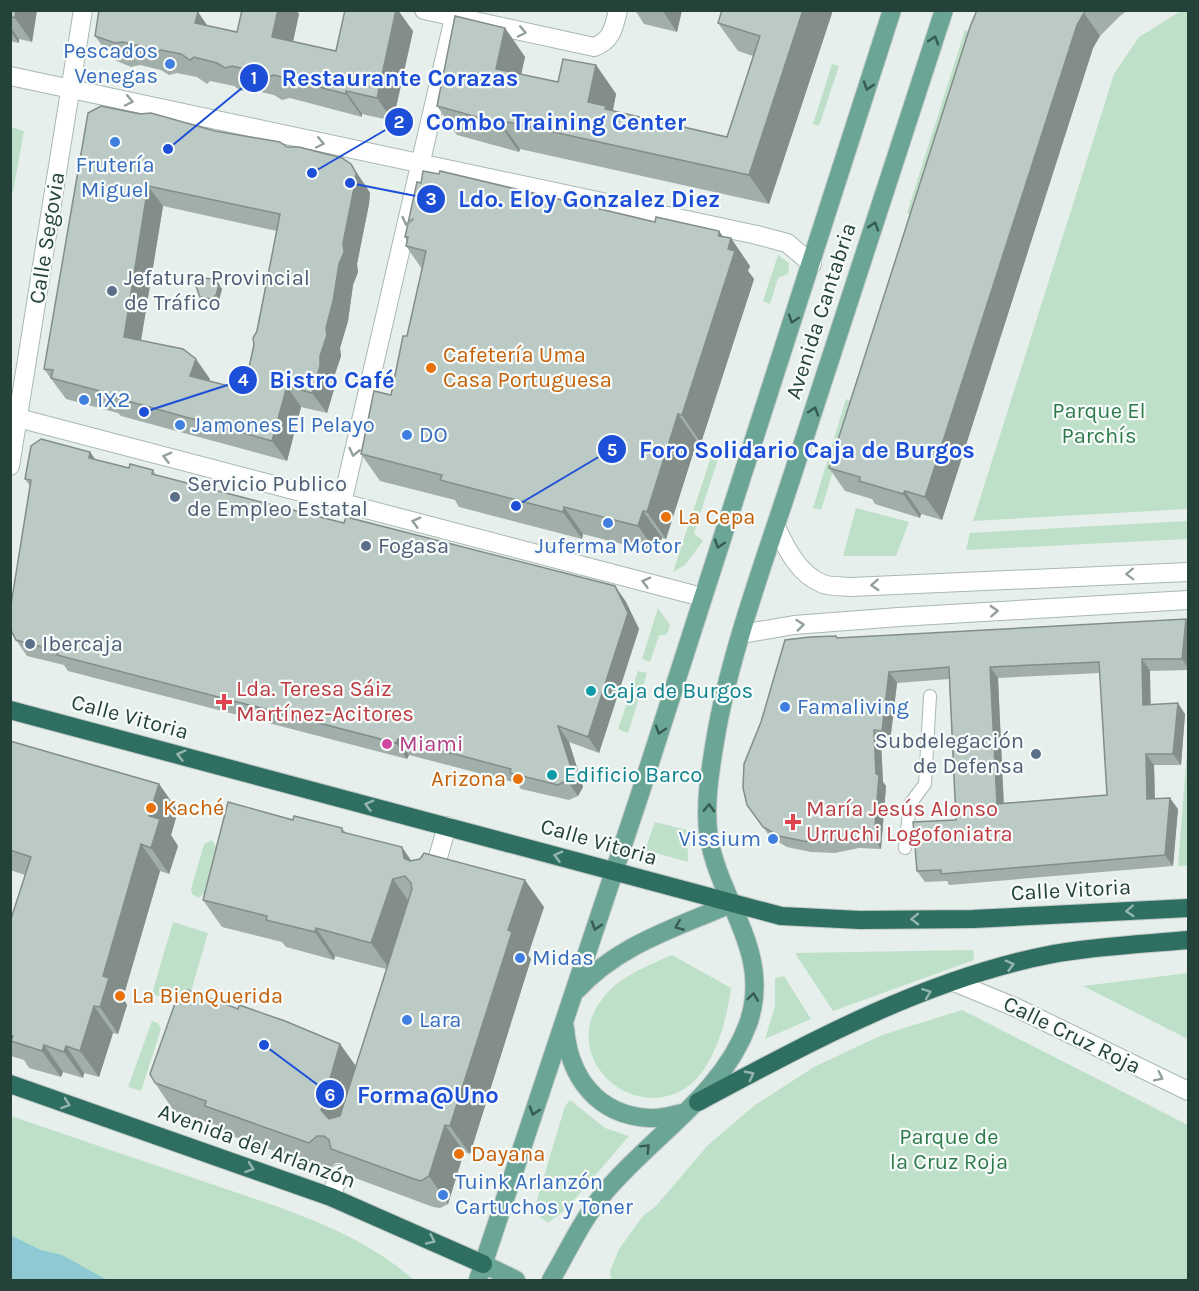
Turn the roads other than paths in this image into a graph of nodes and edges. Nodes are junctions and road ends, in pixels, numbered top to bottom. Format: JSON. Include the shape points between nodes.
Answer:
{"nodes":[{"id":1,"x":83,"y":10,"type":"edge"},
{"id":2,"x":424,"y":10,"type":"edge"},
{"id":3,"x":618,"y":10,"type":"edge"},
{"id":4,"x":892,"y":10,"type":"edge"},
{"id":5,"x":944,"y":10,"type":"edge"},
{"id":6,"x":454,"y":18,"type":"junction"},
{"id":7,"x":10,"y":76,"type":"edge"},
{"id":8,"x":70,"y":90,"type":"junction"},
{"id":9,"x":420,"y":164,"type":"junction"},
{"id":10,"x":812,"y":264,"type":"junction"},
{"id":11,"x":18,"y":418,"type":"junction"},
{"id":12,"x":10,"y":466,"type":"edge"},
{"id":13,"x":342,"y":503,"type":"junction"},
{"id":14,"x":776,"y":526,"type":"junction"},
{"id":15,"x":1188,"y":572,"type":"edge"},
{"id":16,"x":1026,"y":578,"type":"junction"},
{"id":17,"x":899,"y":584,"type":"junction"},
{"id":18,"x":702,"y":597,"type":"junction"},
{"id":19,"x":1188,"y":600,"type":"edge"},
{"id":20,"x":1026,"y":609,"type":"junction"},
{"id":21,"x":899,"y":617,"type":"junction"},
{"id":22,"x":742,"y":634,"type":"junction"},
{"id":23,"x":930,"y":696,"type":"dead end"},
{"id":24,"x":10,"y":710,"type":"edge"},
{"id":25,"x":447,"y":826,"type":"junction"},
{"id":26,"x":905,"y":848,"type":"dead end"},
{"id":27,"x":614,"y":871,"type":"junction"},
{"id":28,"x":432,"y":878,"type":"edge"},
{"id":29,"x":734,"y":903,"type":"junction"},
{"id":30,"x":1188,"y":908,"type":"edge"},
{"id":31,"x":1188,"y":940,"type":"edge"},
{"id":32,"x":954,"y":982,"type":"junction"},
{"id":33,"x":573,"y":995,"type":"junction"},
{"id":34,"x":564,"y":1020,"type":"junction"},
{"id":35,"x":10,"y":1084,"type":"edge"},
{"id":36,"x":1188,"y":1091,"type":"edge"},
{"id":37,"x":698,"y":1102,"type":"junction"},
{"id":38,"x":682,"y":1113,"type":"junction"},
{"id":39,"x":339,"y":1174,"type":"edge"},
{"id":40,"x":331,"y":1197,"type":"junction"},
{"id":41,"x":480,"y":1273,"type":"edge"},
{"id":42,"x":516,"y":1281,"type":"edge"},
{"id":43,"x":551,"y":1281,"type":"edge"}],
"edges":[{"from":1,"to":8,"type":"street","name":"Calle Segovia"},
{"from":2,"to":6,"type":"street"},
{"from":6,"to":3,"type":"street","one_way":true,"via":[[594,47],[602,45],[612,33]]},
{"from":4,"to":10,"type":"main road","name":"Avenida Cantabria","one_way":true},
{"from":14,"to":5,"type":"main road","name":"Avenida Cantabria","one_way":true},
{"from":6,"to":9,"type":"street"},
{"from":7,"to":8,"type":"street"},
{"from":8,"to":9,"type":"street","one_way":true},
{"from":8,"to":11,"type":"street","name":"Calle Segovia"},
{"from":9,"to":10,"type":"street","via":[[777,240],[798,250]]},
{"from":9,"to":13,"type":"street","one_way":true},
{"from":10,"to":18,"type":"main road","name":"Avenida Cantabria","one_way":true},
{"from":11,"to":12,"type":"street","name":"Calle Segovia"},
{"from":13,"to":11,"type":"street","one_way":true},
{"from":18,"to":13,"type":"street","one_way":true},
{"from":17,"to":14,"type":"street","one_way":true,"via":[[823,584],[806,573],[788,553]]},
{"from":14,"to":22,"type":"main road","name":"Avenida Cantabria"},
{"from":15,"to":16,"type":"street","one_way":true},
{"from":16,"to":17,"type":"street"},
{"from":16,"to":20,"type":"street"},
{"from":17,"to":21,"type":"street"},
{"from":18,"to":27,"type":"main road","name":"Avenida Cantabria","one_way":true},
{"from":19,"to":20,"type":"street"},
{"from":21,"to":20,"type":"street","one_way":true},
{"from":22,"to":21,"type":"street","one_way":true,"via":[[794,625]]},
{"from":29,"to":22,"type":"main road","name":"Avenida Cantabria","one_way":true,"via":[[717,870],[708,821],[715,739]]},
{"from":23,"to":26,"type":"lane","via":[[925,784],[910,804]]},
{"from":25,"to":24,"type":"highway","name":"Calle Vitoria","one_way":true},
{"from":27,"to":25,"type":"highway","name":"Calle Vitoria","one_way":true},
{"from":25,"to":28,"type":"street"},
{"from":27,"to":29,"type":"highway","name":"Calle Vitoria"},
{"from":27,"to":33,"type":"main road","name":"Avenida Cantabria","one_way":true},
{"from":30,"to":29,"type":"highway","name":"Calle Vitoria","one_way":true,"via":[[973,919],[860,920],[781,916]]},
{"from":29,"to":33,"type":"main road","one_way":true,"via":[[629,948],[595,970]]},
{"from":37,"to":29,"type":"main road","name":"Avenida Cantabria","one_way":true,"via":[[724,1072],[750,1018],[754,972]]},
{"from":32,"to":31,"type":"highway","one_way":true,"via":[[1053,954]]},
{"from":32,"to":36,"type":"street","name":"Calle Cruz Roja","one_way":true,"via":[[984,992]]},
{"from":37,"to":32,"type":"highway","one_way":true,"via":[[830,1032]]},
{"from":33,"to":34,"type":"main road"},
{"from":34,"to":38,"type":"main road","via":[[567,1053],[578,1077],[598,1101],[626,1114],[651,1119]]},
{"from":34,"to":41,"type":"main road","one_way":true},
{"from":35,"to":40,"type":"highway","name":"Avenida del Arlanzón","one_way":true},
{"from":37,"to":38,"type":"main road"},
{"from":43,"to":38,"type":"main road","one_way":true,"via":[[603,1194]]},
{"from":39,"to":40,"type":"street"},
{"from":40,"to":41,"type":"highway","name":"Avenida del Arlanzón","one_way":true},
{"from":41,"to":42,"type":"main road"}]}
